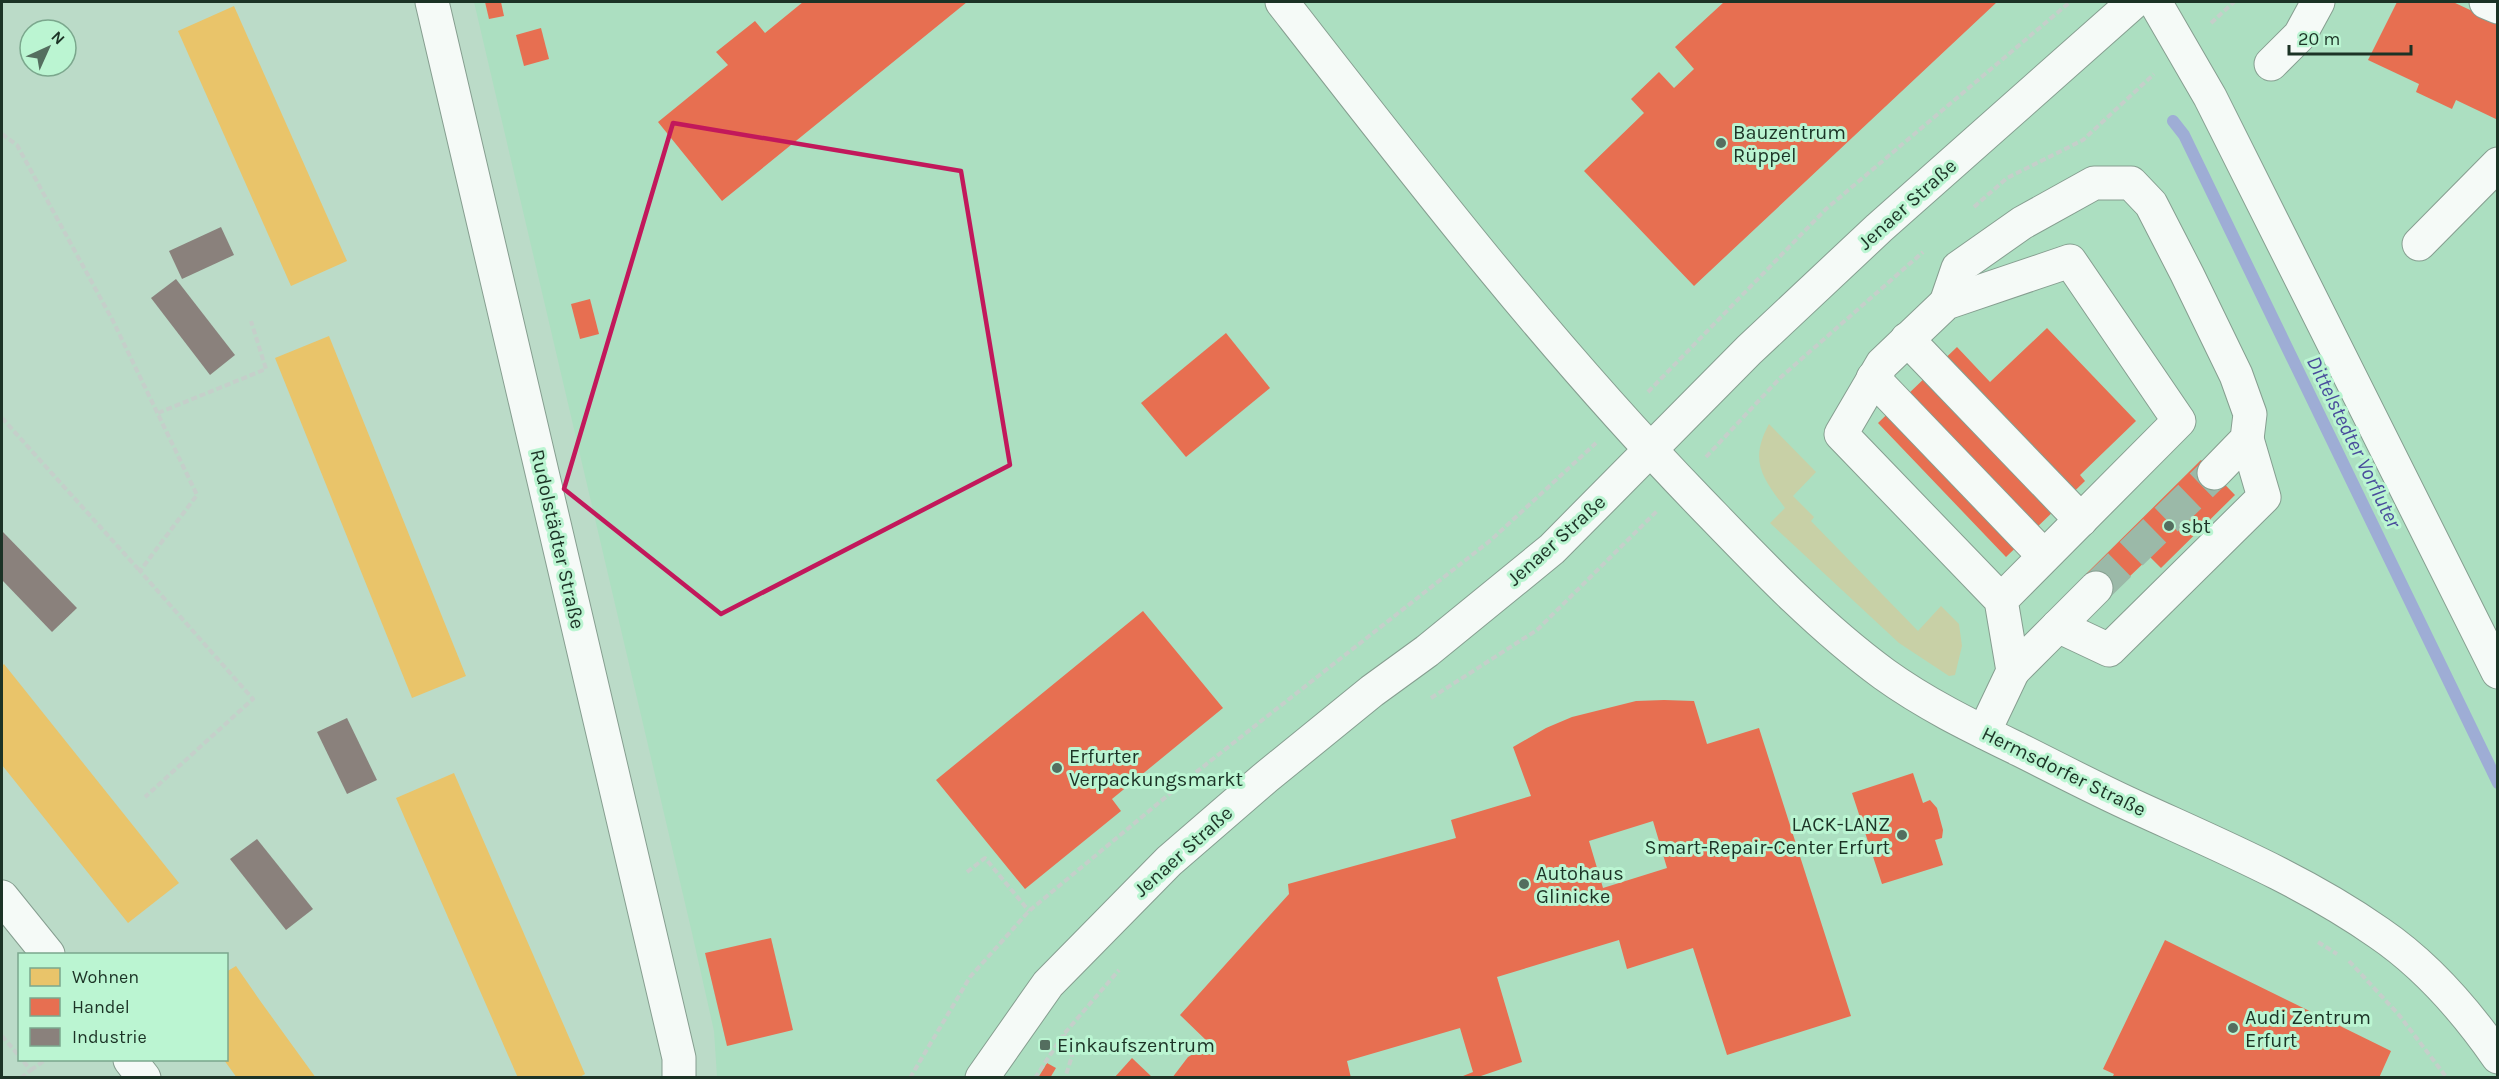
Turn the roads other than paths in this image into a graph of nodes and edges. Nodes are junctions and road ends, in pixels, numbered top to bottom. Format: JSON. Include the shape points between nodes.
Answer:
{"nodes":[{"id":1,"x":432,"y":2,"type":"edge"},
{"id":2,"x":1282,"y":2,"type":"edge"},
{"id":3,"x":2134,"y":2,"type":"edge"},
{"id":4,"x":2155,"y":2,"type":"edge"},
{"id":5,"x":2318,"y":2,"type":"edge"},
{"id":6,"x":2486,"y":2,"type":"edge"},
{"id":7,"x":2498,"y":7,"type":"edge"},
{"id":8,"x":2271,"y":64,"type":"dead end"},
{"id":9,"x":2498,"y":164,"type":"edge"},
{"id":10,"x":2419,"y":244,"type":"dead end"},
{"id":11,"x":1946,"y":303,"type":"junction"},
{"id":12,"x":1907,"y":339,"type":"junction"},
{"id":13,"x":1873,"y":378,"type":"junction"},
{"id":14,"x":2247,"y":439,"type":"junction"},
{"id":15,"x":1651,"y":451,"type":"junction"},
{"id":16,"x":2214,"y":473,"type":"tunnel mouth"},
{"id":17,"x":2081,"y":520,"type":"junction"},
{"id":18,"x":2044,"y":556,"type":"junction"},
{"id":19,"x":2096,"y":588,"type":"tunnel mouth"},
{"id":20,"x":2001,"y":600,"type":"junction"},
{"id":21,"x":2058,"y":627,"type":"junction"},
{"id":22,"x":2013,"y":671,"type":"junction"},
{"id":23,"x":2498,"y":672,"type":"edge"},
{"id":24,"x":1984,"y":732,"type":"junction"},
{"id":25,"x":2,"y":897,"type":"edge"},
{"id":26,"x":47,"y":953,"type":"edge"},
{"id":27,"x":2488,"y":1023,"type":"edge"},
{"id":28,"x":2498,"y":1057,"type":"edge"},
{"id":29,"x":132,"y":1061,"type":"edge"},
{"id":30,"x":144,"y":1077,"type":"edge"},
{"id":31,"x":680,"y":1077,"type":"edge"},
{"id":32,"x":981,"y":1077,"type":"edge"}],
"edges":[{"from":1,"to":31,"type":"street","name":"Rudolstädter Straße","via":[[679,1058]]},
{"from":2,"to":15,"type":"street","name":"Hermsdorfer Straße","via":[[1552,341]]},
{"from":3,"to":15,"type":"street","name":"Jenaer Straße","via":[[1879,228],[1749,350]]},
{"from":4,"to":23,"type":"street","via":[[2210,97]]},
{"from":5,"to":8,"type":"street","via":[[2300,35]]},
{"from":6,"to":7,"type":"street"},
{"from":9,"to":10,"type":"street"},
{"from":11,"to":12,"type":"street"},
{"from":11,"to":14,"type":"street","via":[[1958,268],[2022,223],[2094,183],[2131,183],[2151,204],[2236,375],[2250,414]]},
{"from":11,"to":17,"type":"street","via":[[2070,261],[2179,421]]},
{"from":12,"to":13,"type":"street"},
{"from":12,"to":17,"type":"street"},
{"from":13,"to":18,"type":"street"},
{"from":13,"to":20,"type":"street","via":[[1842,434]]},
{"from":14,"to":16,"type":"street"},
{"from":14,"to":21,"type":"street","via":[[2264,497],[2109,650]]},
{"from":15,"to":24,"type":"street","name":"Hermsdorfer Straße","via":[[1820,621],[1922,700]]},
{"from":15,"to":32,"type":"street","name":"Jenaer Straße","via":[[1552,549],[1265,778],[1169,861],[1048,984]]},
{"from":17,"to":18,"type":"street"},
{"from":18,"to":20,"type":"street"},
{"from":19,"to":21,"type":"street"},
{"from":20,"to":22,"type":"street"},
{"from":21,"to":22,"type":"street"},
{"from":22,"to":24,"type":"street"},
{"from":24,"to":27,"type":"street","name":"Hermsdorfer Straße","via":[[2291,879],[2338,906],[2383,935]]},
{"from":25,"to":26,"type":"street"},
{"from":27,"to":28,"type":"street","name":"Hermsdorfer Straße"},
{"from":29,"to":30,"type":"street"}]}
